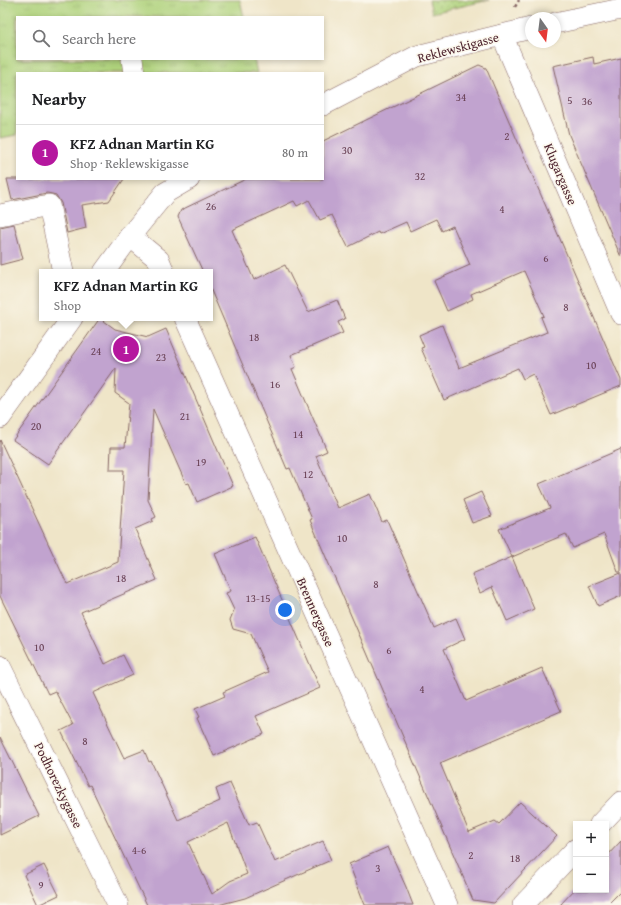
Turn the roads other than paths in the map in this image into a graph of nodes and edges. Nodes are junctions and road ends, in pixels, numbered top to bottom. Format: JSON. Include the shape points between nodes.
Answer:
{"nodes":[{"id":1,"x":621,"y":9,"type":"edge"},
{"id":2,"x":561,"y":22,"type":"edge"},
{"id":3,"x":525,"y":29,"type":"edge"},
{"id":4,"x":502,"y":34,"type":"junction"},
{"id":5,"x":132,"y":60,"type":"edge"},
{"id":6,"x":134,"y":72,"type":"edge"},
{"id":7,"x":324,"y":104,"type":"edge"},
{"id":8,"x":185,"y":180,"type":"edge"},
{"id":9,"x":162,"y":186,"type":"edge"},
{"id":10,"x":0,"y":215,"type":"edge"},
{"id":11,"x":130,"y":236,"type":"junction"},
{"id":12,"x":62,"y":269,"type":"edge"},
{"id":13,"x":106,"y":269,"type":"edge"},
{"id":14,"x":163,"y":269,"type":"edge"},
{"id":15,"x":621,"y":314,"type":"edge"},
{"id":16,"x":70,"y":321,"type":"edge"},
{"id":17,"x":186,"y":321,"type":"edge"},
{"id":18,"x":0,"y":418,"type":"edge"},
{"id":19,"x":0,"y":666,"type":"edge"},
{"id":20,"x":621,"y":802,"type":"edge"},
{"id":21,"x":603,"y":821,"type":"edge"},
{"id":22,"x":573,"y":853,"type":"edge"},
{"id":23,"x":118,"y":905,"type":"edge"},
{"id":24,"x":447,"y":905,"type":"edge"},
{"id":25,"x":523,"y":905,"type":"edge"}],
"edges":[{"from":1,"to":2,"type":"street"},
{"from":3,"to":4,"type":"street","name":"Reklewskigasse"},
{"from":4,"to":7,"type":"street","name":"Reklewskigasse","via":[[417,56]]},
{"from":4,"to":15,"type":"street","name":"Klugargasse"},
{"from":5,"to":6,"type":"street"},
{"from":8,"to":9,"type":"street"},
{"from":9,"to":11,"type":"street"},
{"from":10,"to":12,"type":"street","via":[[49,205]]},
{"from":11,"to":13,"type":"street"},
{"from":11,"to":14,"type":"street","via":[[159,260]]},
{"from":16,"to":18,"type":"street"},
{"from":17,"to":24,"type":"street","name":"Brennergasse"},
{"from":19,"to":23,"type":"street","name":"Podhorezkygasse"},
{"from":20,"to":21,"type":"street"},
{"from":22,"to":25,"type":"street"}]}
